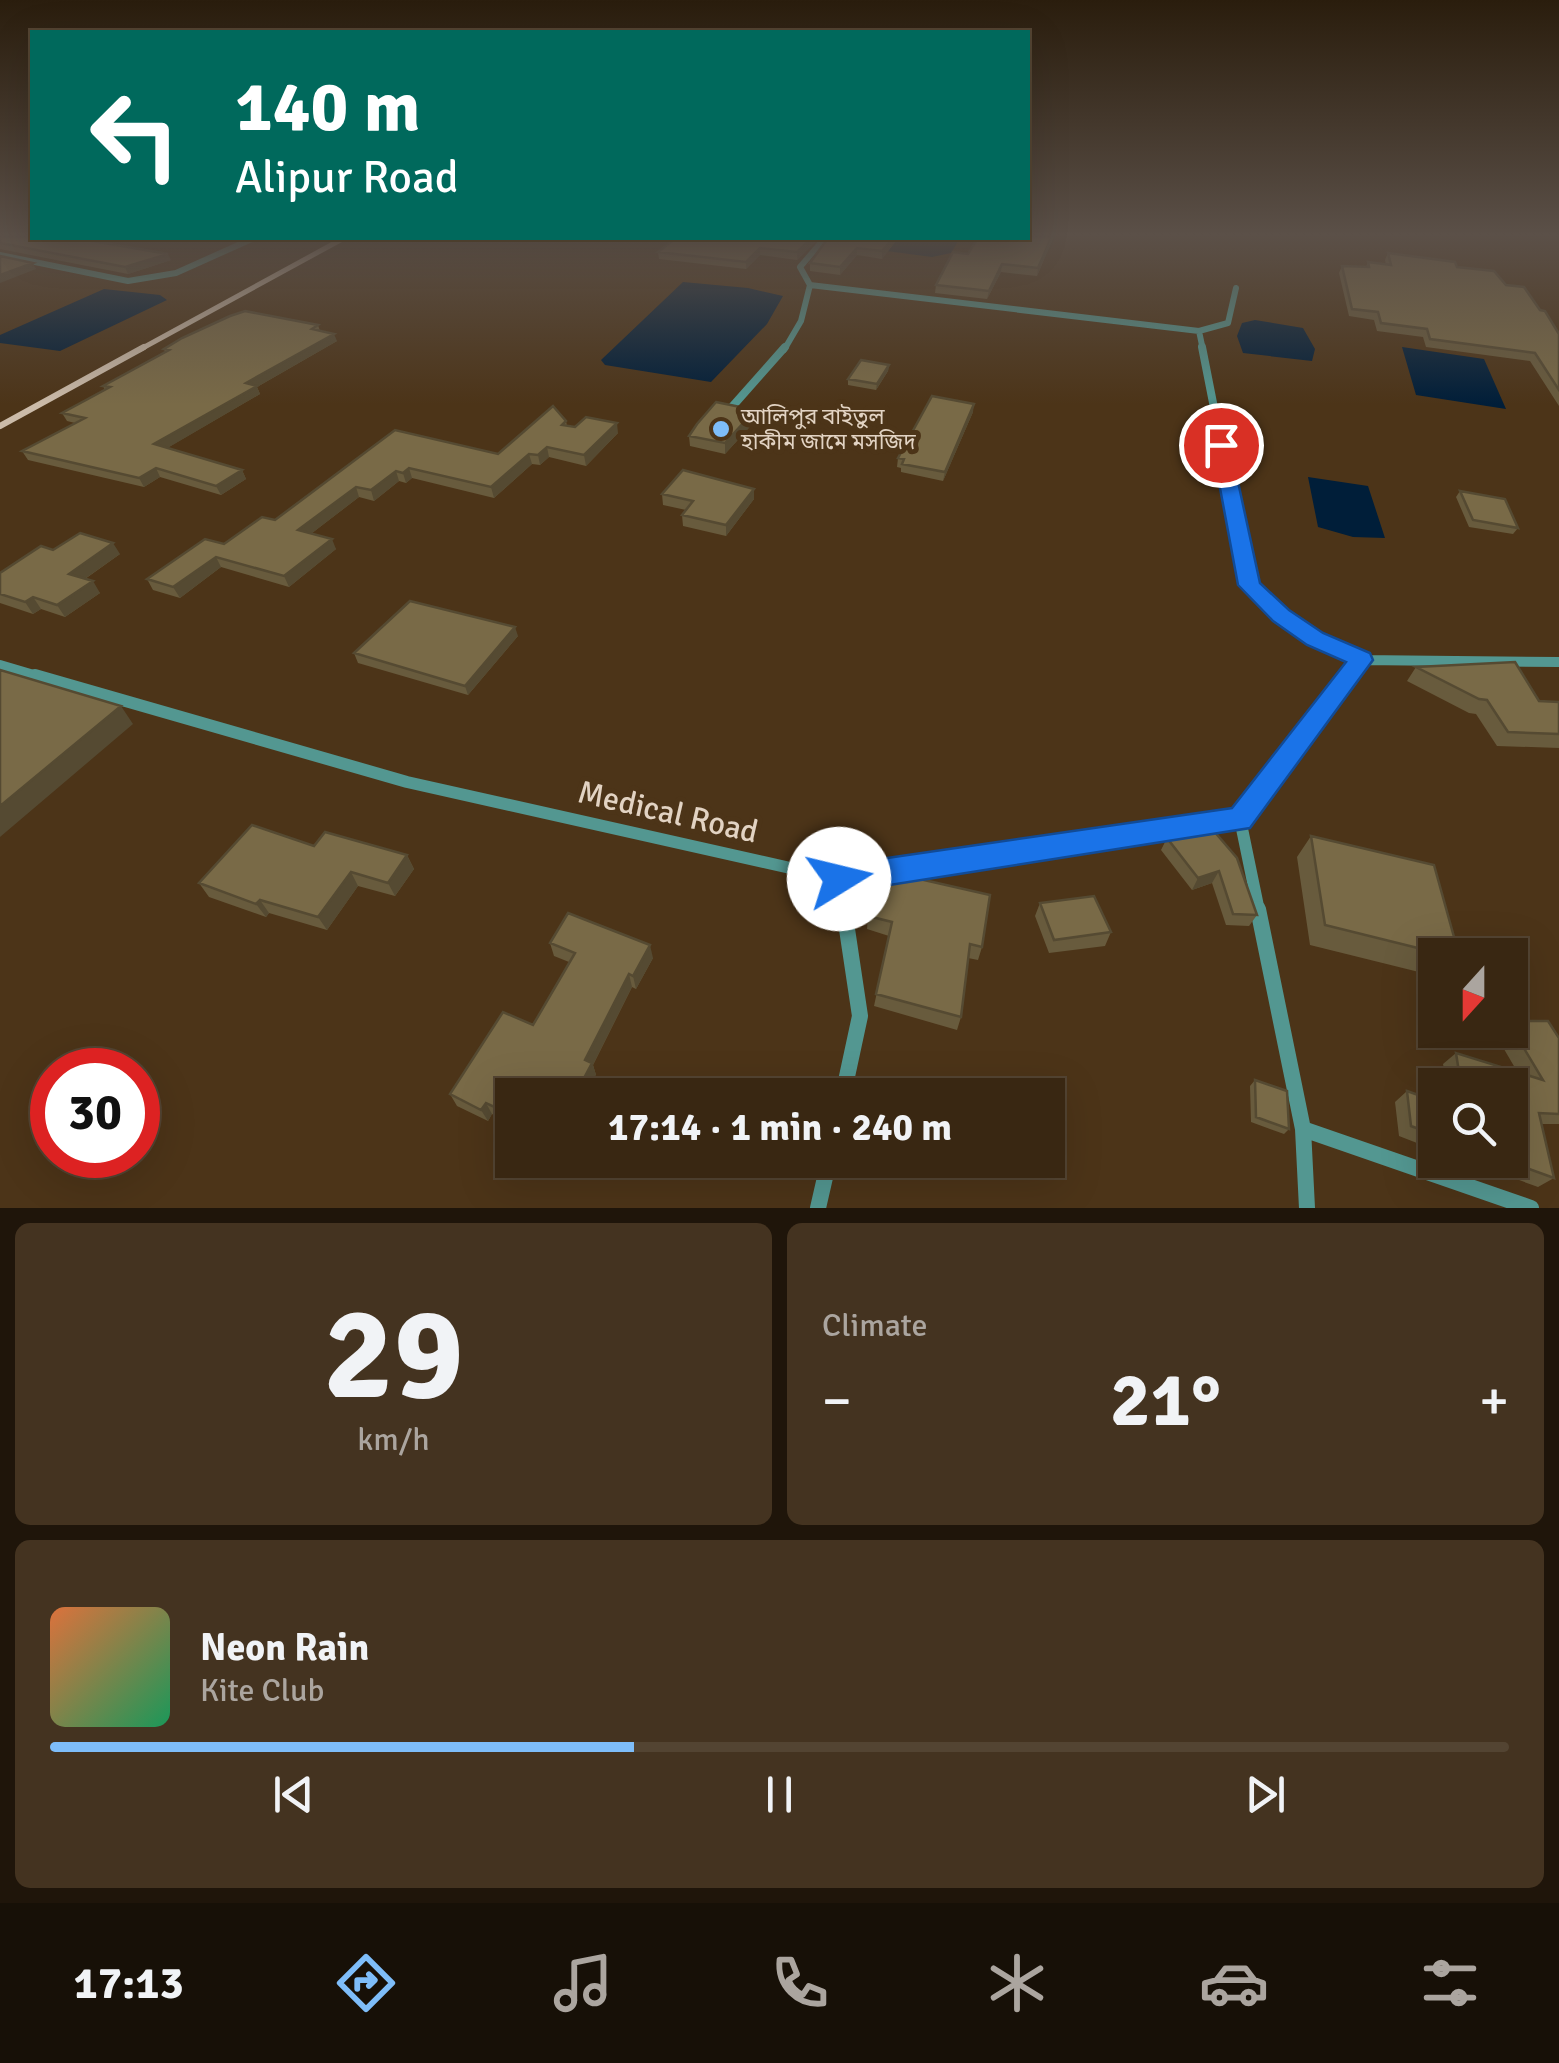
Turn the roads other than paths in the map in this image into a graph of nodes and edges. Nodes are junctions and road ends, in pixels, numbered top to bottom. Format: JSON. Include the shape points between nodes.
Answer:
{"nodes":[{"id":1,"x":810,"y":292,"type":"edge"},
{"id":2,"x":872,"y":292,"type":"edge"},
{"id":3,"x":1235,"y":292,"type":"edge"},
{"id":4,"x":1199,"y":331,"type":"junction"},
{"id":5,"x":731,"y":408,"type":"edge"},
{"id":6,"x":1361,"y":660,"type":"junction"},
{"id":7,"x":1559,"y":662,"type":"edge"},
{"id":8,"x":0,"y":665,"type":"edge"},
{"id":9,"x":1240,"y":819,"type":"junction"},
{"id":10,"x":839,"y":879,"type":"junction"},
{"id":11,"x":847,"y":1078,"type":"edge"},
{"id":12,"x":1302,"y":1130,"type":"junction"},
{"id":13,"x":824,"y":1178,"type":"edge"},
{"id":14,"x":818,"y":1208,"type":"edge"},
{"id":15,"x":1307,"y":1208,"type":"edge"},
{"id":16,"x":1531,"y":1208,"type":"edge"}],
"edges":[{"from":1,"to":5,"type":"street","via":[[782,354]]},
{"from":2,"to":4,"type":"street"},
{"from":3,"to":4,"type":"street","via":[[1228,322]]},
{"from":4,"to":6,"type":"street","via":[[1250,585],[1315,639]]},
{"from":6,"to":7,"type":"street"},
{"from":6,"to":9,"type":"street"},
{"from":8,"to":10,"type":"street","name":"Medical Road","via":[[407,782]]},
{"from":9,"to":10,"type":"street","name":"Medical Road"},
{"from":9,"to":12,"type":"street"},
{"from":10,"to":11,"type":"street","via":[[860,1016]]},
{"from":12,"to":15,"type":"street"},
{"from":12,"to":16,"type":"street"},
{"from":13,"to":14,"type":"street"}]}
